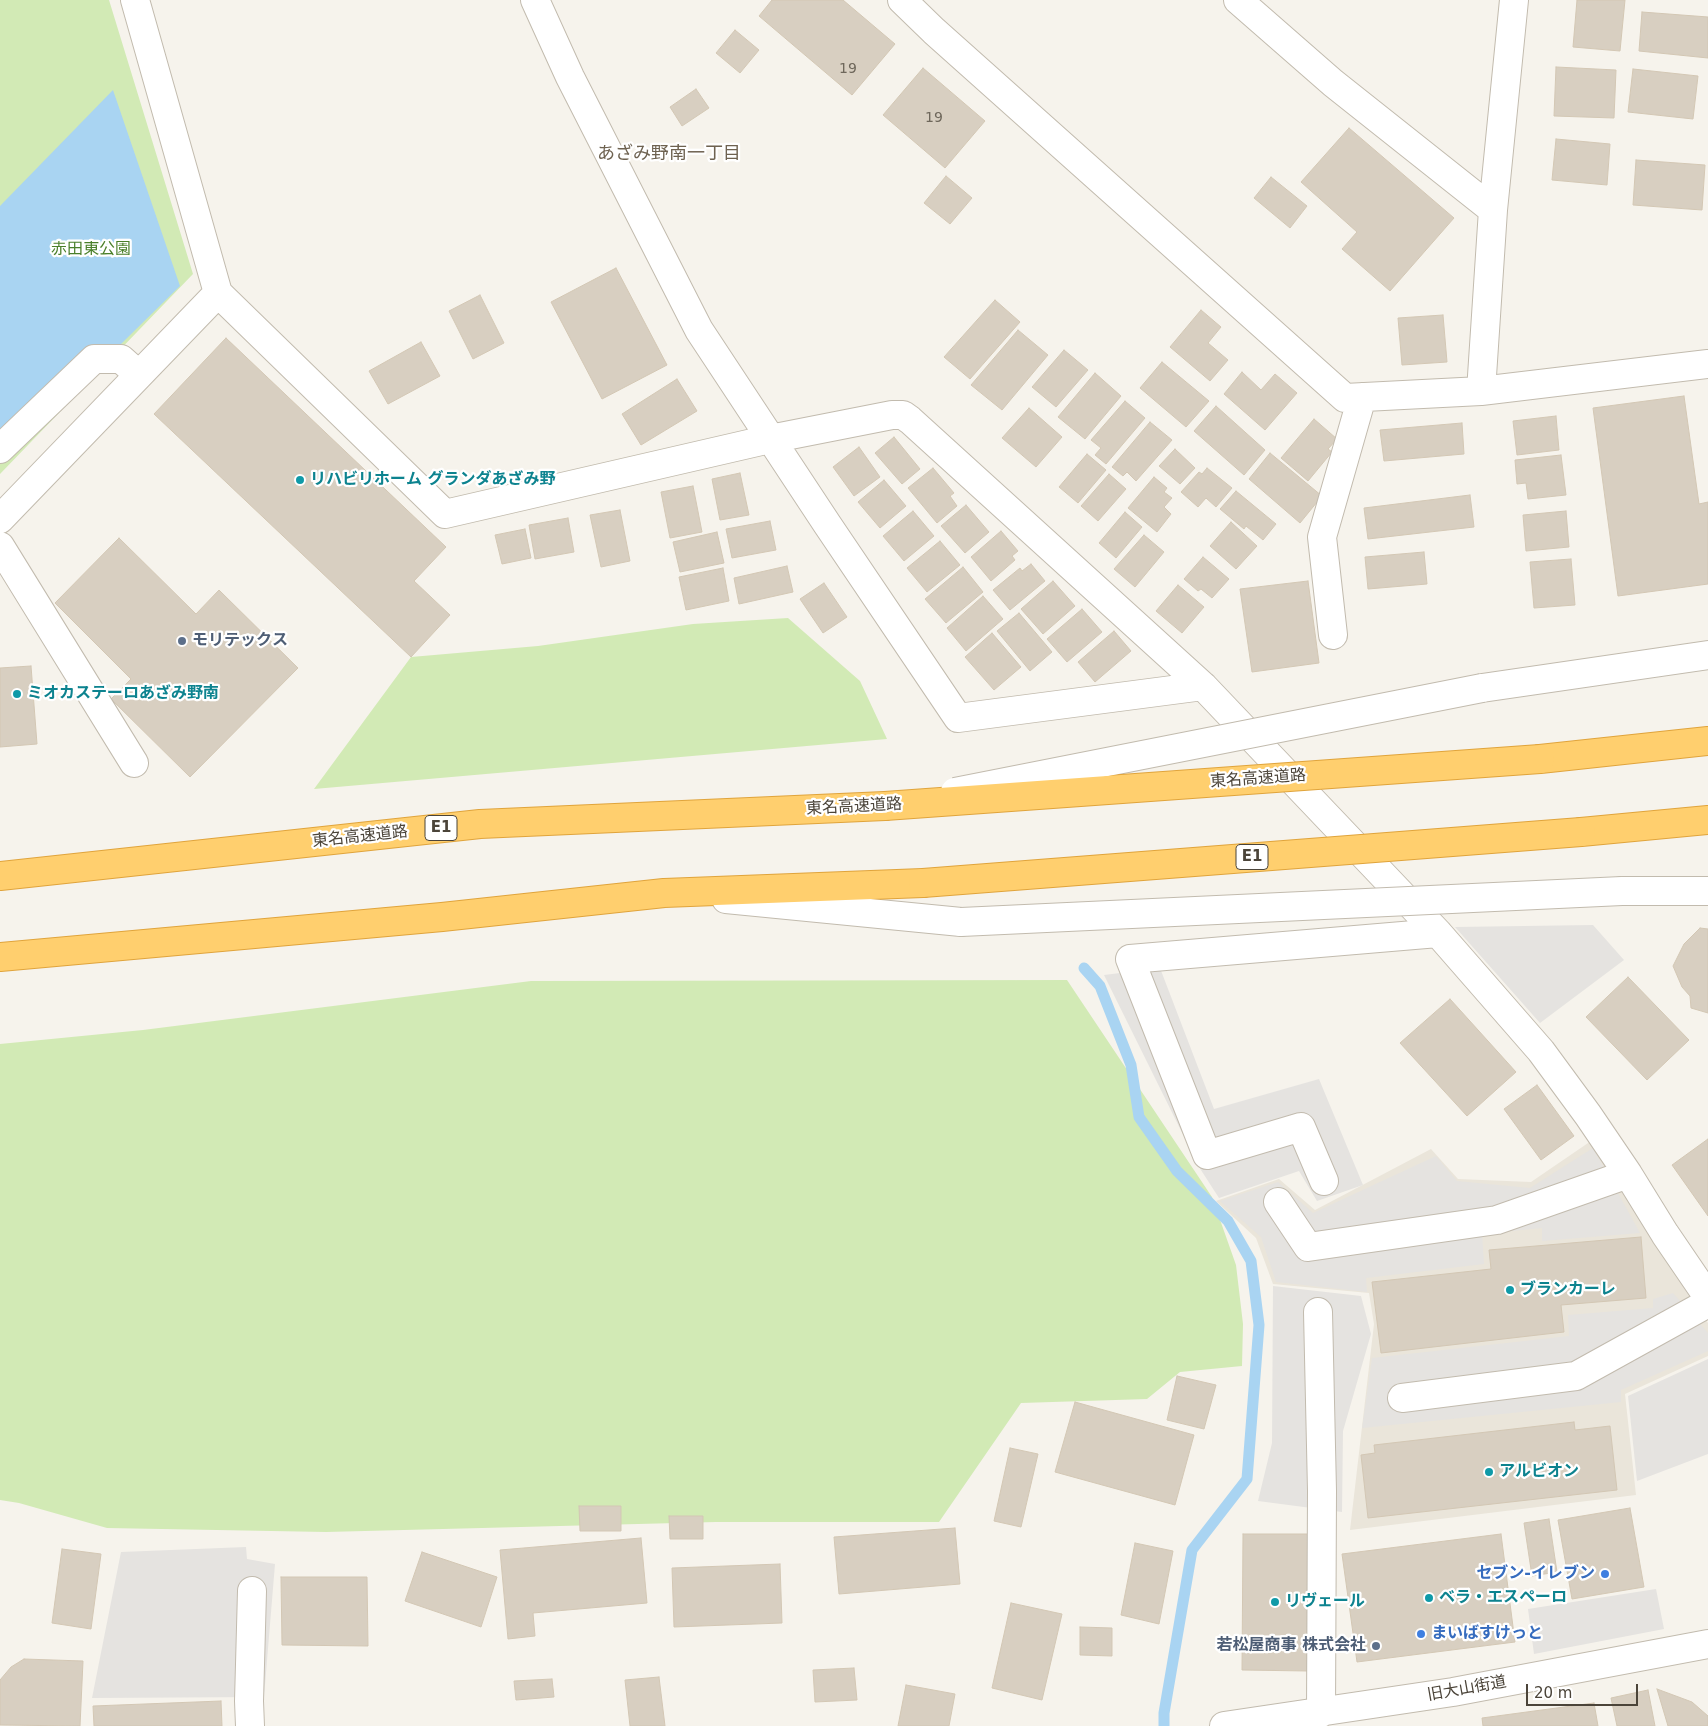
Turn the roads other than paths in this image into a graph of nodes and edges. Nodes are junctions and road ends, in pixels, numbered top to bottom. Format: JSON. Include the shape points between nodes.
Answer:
{"nodes":[{"id":1,"x":135,"y":0,"type":"edge"},
{"id":2,"x":535,"y":0,"type":"edge"},
{"id":3,"x":902,"y":0,"type":"edge"},
{"id":4,"x":1238,"y":0,"type":"edge"},
{"id":5,"x":1514,"y":0,"type":"edge"},
{"id":6,"x":1493,"y":210,"type":"junction"},
{"id":7,"x":218,"y":293,"type":"junction"},
{"id":8,"x":1708,"y":364,"type":"edge"},
{"id":9,"x":139,"y":375,"type":"junction"},
{"id":10,"x":1481,"y":390,"type":"junction"},
{"id":11,"x":1362,"y":397,"type":"junction"},
{"id":12,"x":770,"y":439,"type":"junction"},
{"id":13,"x":0,"y":449,"type":"edge"},
{"id":14,"x":0,"y":519,"type":"edge"},
{"id":15,"x":0,"y":546,"type":"edge"},
{"id":16,"x":1333,"y":635,"type":"dead end"},
{"id":17,"x":1708,"y":655,"type":"edge"},
{"id":18,"x":1203,"y":686,"type":"junction"},
{"id":19,"x":1708,"y":741,"type":"edge"},
{"id":20,"x":134,"y":764,"type":"dead end"},
{"id":21,"x":885,"y":806,"type":"junction"},
{"id":22,"x":1708,"y":820,"type":"edge"},
{"id":23,"x":0,"y":876,"type":"edge"},
{"id":24,"x":1708,"y":891,"type":"edge"},
{"id":25,"x":664,"y":893,"type":"junction"},
{"id":26,"x":1438,"y":933,"type":"junction"},
{"id":27,"x":0,"y":957,"type":"edge"},
{"id":28,"x":1628,"y":1174,"type":"junction"},
{"id":29,"x":1324,"y":1181,"type":"dead end"},
{"id":30,"x":1278,"y":1202,"type":"dead end"},
{"id":31,"x":1708,"y":1297,"type":"edge"},
{"id":32,"x":1708,"y":1303,"type":"edge"},
{"id":33,"x":1318,"y":1312,"type":"dead end"},
{"id":34,"x":1402,"y":1398,"type":"dead end"},
{"id":35,"x":252,"y":1591,"type":"dead end"},
{"id":36,"x":1708,"y":1644,"type":"edge"},
{"id":37,"x":1321,"y":1713,"type":"junction"},
{"id":38,"x":250,"y":1726,"type":"edge"},
{"id":39,"x":1224,"y":1726,"type":"edge"}],
"edges":[{"from":1,"to":7,"type":"street"},
{"from":2,"to":12,"type":"street","via":[[570,77],[699,330]]},
{"from":3,"to":11,"type":"street","via":[[1345,398]]},
{"from":4,"to":6,"type":"street","via":[[1333,83]]},
{"from":5,"to":6,"type":"street"},
{"from":6,"to":10,"type":"street"},
{"from":7,"to":9,"type":"street"},
{"from":7,"to":12,"type":"street","via":[[445,514]]},
{"from":8,"to":10,"type":"street"},
{"from":9,"to":13,"type":"street","via":[[121,360],[94,359]]},
{"from":9,"to":14,"type":"street"},
{"from":10,"to":11,"type":"street"},
{"from":11,"to":16,"type":"street","via":[[1322,537]]},
{"from":12,"to":18,"type":"street","via":[[903,415]]},
{"from":12,"to":18,"type":"street","via":[[958,718]]},
{"from":15,"to":20,"type":"street"},
{"from":17,"to":21,"type":"street","bridge":true,"via":[[1482,688]]},
{"from":18,"to":26,"type":"street"},
{"from":19,"to":21,"type":"highway","name":"東名高速道路","number":"E1","bridge":true,"via":[[1540,759]]},
{"from":21,"to":23,"type":"highway","name":"東名高速道路","number":"E1","via":[[480,824]]},
{"from":22,"to":25,"type":"highway","number":"E1","bridge":true,"via":[[923,882]]},
{"from":24,"to":25,"type":"street","bridge":true,"via":[[1622,891],[961,922]]},
{"from":25,"to":27,"type":"highway","number":"E1","via":[[442,917]]},
{"from":26,"to":28,"type":"street","via":[[1541,1051]]},
{"from":26,"to":29,"type":"street","via":[[1130,959],[1208,1155],[1301,1127]]},
{"from":28,"to":30,"type":"street","via":[[1497,1220],[1308,1247]]},
{"from":28,"to":31,"type":"street"},
{"from":32,"to":34,"type":"street","via":[[1576,1376]]},
{"from":33,"to":37,"type":"street","via":[[1322,1491]]},
{"from":35,"to":38,"type":"street"},
{"from":36,"to":37,"type":"street","name":"旧大山街道"},
{"from":37,"to":39,"type":"street","name":"旧大山街道"}]}
